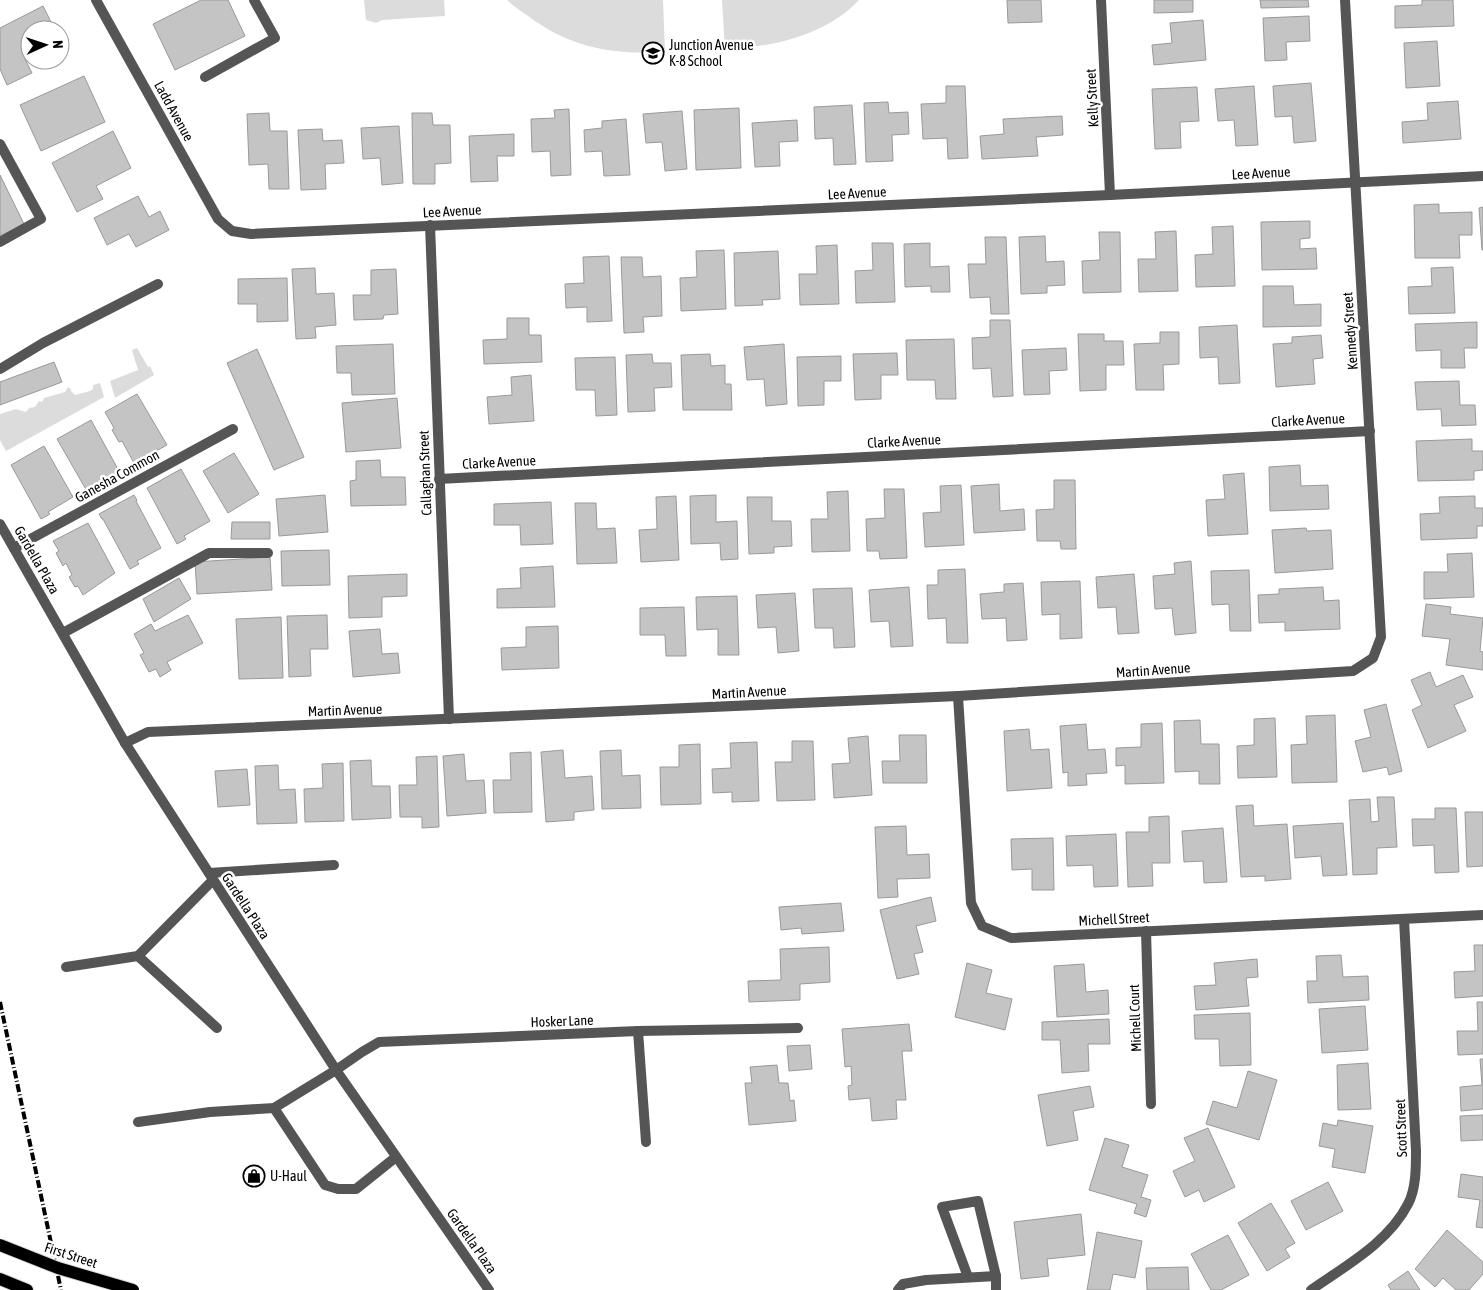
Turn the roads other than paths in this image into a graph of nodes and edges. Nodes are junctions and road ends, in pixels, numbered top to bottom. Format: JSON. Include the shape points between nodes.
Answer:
{"nodes":[{"id":1,"x":254,"y":0,"type":"edge"},
{"id":2,"x":1101,"y":0,"type":"edge"},
{"id":3,"x":1345,"y":0,"type":"edge"},
{"id":4,"x":100,"y":2,"type":"edge"},
{"id":5,"x":205,"y":77,"type":"dead end"},
{"id":6,"x":0,"y":144,"type":"edge"},
{"id":7,"x":1483,"y":176,"type":"edge"},
{"id":8,"x":1354,"y":183,"type":"junction"},
{"id":9,"x":1110,"y":195,"type":"junction"},
{"id":10,"x":430,"y":225,"type":"junction"},
{"id":11,"x":232,"y":231,"type":"joint"},
{"id":12,"x":0,"y":242,"type":"edge"},
{"id":13,"x":158,"y":284,"type":"dead end"},
{"id":14,"x":0,"y":369,"type":"edge"},
{"id":15,"x":233,"y":428,"type":"dead end"},
{"id":16,"x":1370,"y":431,"type":"junction"},
{"id":17,"x":439,"y":479,"type":"junction"},
{"id":18,"x":0,"y":524,"type":"edge"},
{"id":19,"x":14,"y":548,"type":"junction"},
{"id":20,"x":268,"y":553,"type":"dead end"},
{"id":21,"x":63,"y":633,"type":"junction"},
{"id":22,"x":1373,"y":658,"type":"joint"},
{"id":23,"x":958,"y":696,"type":"junction"},
{"id":24,"x":449,"y":719,"type":"junction"},
{"id":25,"x":125,"y":743,"type":"junction"},
{"id":26,"x":334,"y":865,"type":"dead end"},
{"id":27,"x":211,"y":877,"type":"junction"},
{"id":28,"x":1483,"y":915,"type":"edge"},
{"id":29,"x":1404,"y":919,"type":"junction"},
{"id":30,"x":1146,"y":931,"type":"junction"},
{"id":31,"x":138,"y":956,"type":"junction"},
{"id":32,"x":66,"y":967,"type":"dead end"},
{"id":33,"x":217,"y":1028,"type":"dead end"},
{"id":34,"x":798,"y":1028,"type":"dead end"},
{"id":35,"x":638,"y":1031,"type":"junction"},
{"id":36,"x":336,"y":1070,"type":"junction"},
{"id":37,"x":1151,"y":1104,"type":"dead end"},
{"id":38,"x":274,"y":1108,"type":"junction"},
{"id":39,"x":138,"y":1122,"type":"dead end"},
{"id":40,"x":646,"y":1142,"type":"dead end"},
{"id":41,"x":396,"y":1157,"type":"junction"},
{"id":42,"x":0,"y":1244,"type":"edge"},
{"id":43,"x":996,"y":1276,"type":"junction"},
{"id":44,"x":968,"y":1277,"type":"junction"},
{"id":45,"x":0,"y":1279,"type":"edge"},
{"id":46,"x":27,"y":1290,"type":"edge"},
{"id":47,"x":133,"y":1290,"type":"edge"},
{"id":48,"x":489,"y":1290,"type":"edge"},
{"id":49,"x":898,"y":1290,"type":"edge"},
{"id":50,"x":996,"y":1290,"type":"edge"},
{"id":51,"x":1311,"y":1290,"type":"edge"}],
"edges":[{"from":1,"to":5,"type":"street","via":[[275,38]]},
{"from":2,"to":9,"type":"street","name":"Kelly Street"},
{"from":3,"to":8,"type":"street","name":"Kennedy Street"},
{"from":4,"to":11,"type":"street","name":"Ladd Avenue","via":[[218,218]]},
{"from":6,"to":12,"type":"street","via":[[41,219]]},
{"from":7,"to":8,"type":"street","name":"Lee Avenue"},
{"from":8,"to":9,"type":"street","name":"Lee Avenue"},
{"from":8,"to":16,"type":"street","name":"Kennedy Street"},
{"from":9,"to":10,"type":"street","name":"Lee Avenue"},
{"from":10,"to":11,"type":"street","name":"Lee Avenue","via":[[251,234]]},
{"from":10,"to":17,"type":"street","name":"Callaghan Street"},
{"from":13,"to":14,"type":"street","via":[[43,343]]},
{"from":15,"to":19,"type":"street","name":"Ganesha Common"},
{"from":16,"to":17,"type":"street","name":"Clarke Avenue"},
{"from":16,"to":22,"type":"street","name":"Kennedy Street","via":[[1381,637]]},
{"from":17,"to":24,"type":"street","name":"Callaghan Street"},
{"from":18,"to":19,"type":"street","name":"Gardella Plaza"},
{"from":19,"to":21,"type":"street","name":"Gardella Plaza"},
{"from":20,"to":21,"type":"street","via":[[209,553]]},
{"from":21,"to":25,"type":"street","name":"Gardella Plaza"},
{"from":22,"to":23,"type":"street","name":"Martin Avenue","via":[[1353,671]]},
{"from":23,"to":24,"type":"street","name":"Martin Avenue"},
{"from":23,"to":30,"type":"street","name":"Michell Street","via":[[971,903],[982,926],[1011,938]]},
{"from":24,"to":25,"type":"street","name":"Martin Avenue","via":[[148,732]]},
{"from":25,"to":27,"type":"street","name":"Gardella Plaza"},
{"from":26,"to":27,"type":"street"},
{"from":27,"to":31,"type":"street"},
{"from":27,"to":36,"type":"street","name":"Gardella Plaza"},
{"from":28,"to":29,"type":"street","name":"Michell Street"},
{"from":29,"to":30,"type":"street","name":"Michell Street"},
{"from":29,"to":51,"type":"street","name":"Scott Street","via":[[1416,1173],[1408,1203],[1390,1231]]},
{"from":30,"to":37,"type":"street","name":"Michell Court"},
{"from":31,"to":32,"type":"street"},
{"from":31,"to":33,"type":"street"},
{"from":34,"to":35,"type":"street","name":"Hosker Lane"},
{"from":35,"to":36,"type":"street","name":"Hosker Lane","via":[[379,1042]]},
{"from":35,"to":40,"type":"street"},
{"from":36,"to":38,"type":"street","name":"Hosker Lane"},
{"from":36,"to":41,"type":"street","name":"Gardella Plaza"},
{"from":38,"to":39,"type":"street","via":[[210,1112]]},
{"from":38,"to":41,"type":"street","via":[[325,1185],[356,1189]]},
{"from":41,"to":48,"type":"street","name":"Gardella Plaza"},
{"from":42,"to":47,"type":"main road","name":"First Street","bridge":true,"via":[[58,1268]]},
{"from":43,"to":44,"type":"street"},
{"from":43,"to":44,"type":"street","via":[[978,1201],[942,1207]]},
{"from":43,"to":50,"type":"street"},
{"from":44,"to":49,"type":"street","via":[[903,1284]]},
{"from":45,"to":46,"type":"main road"}]}
